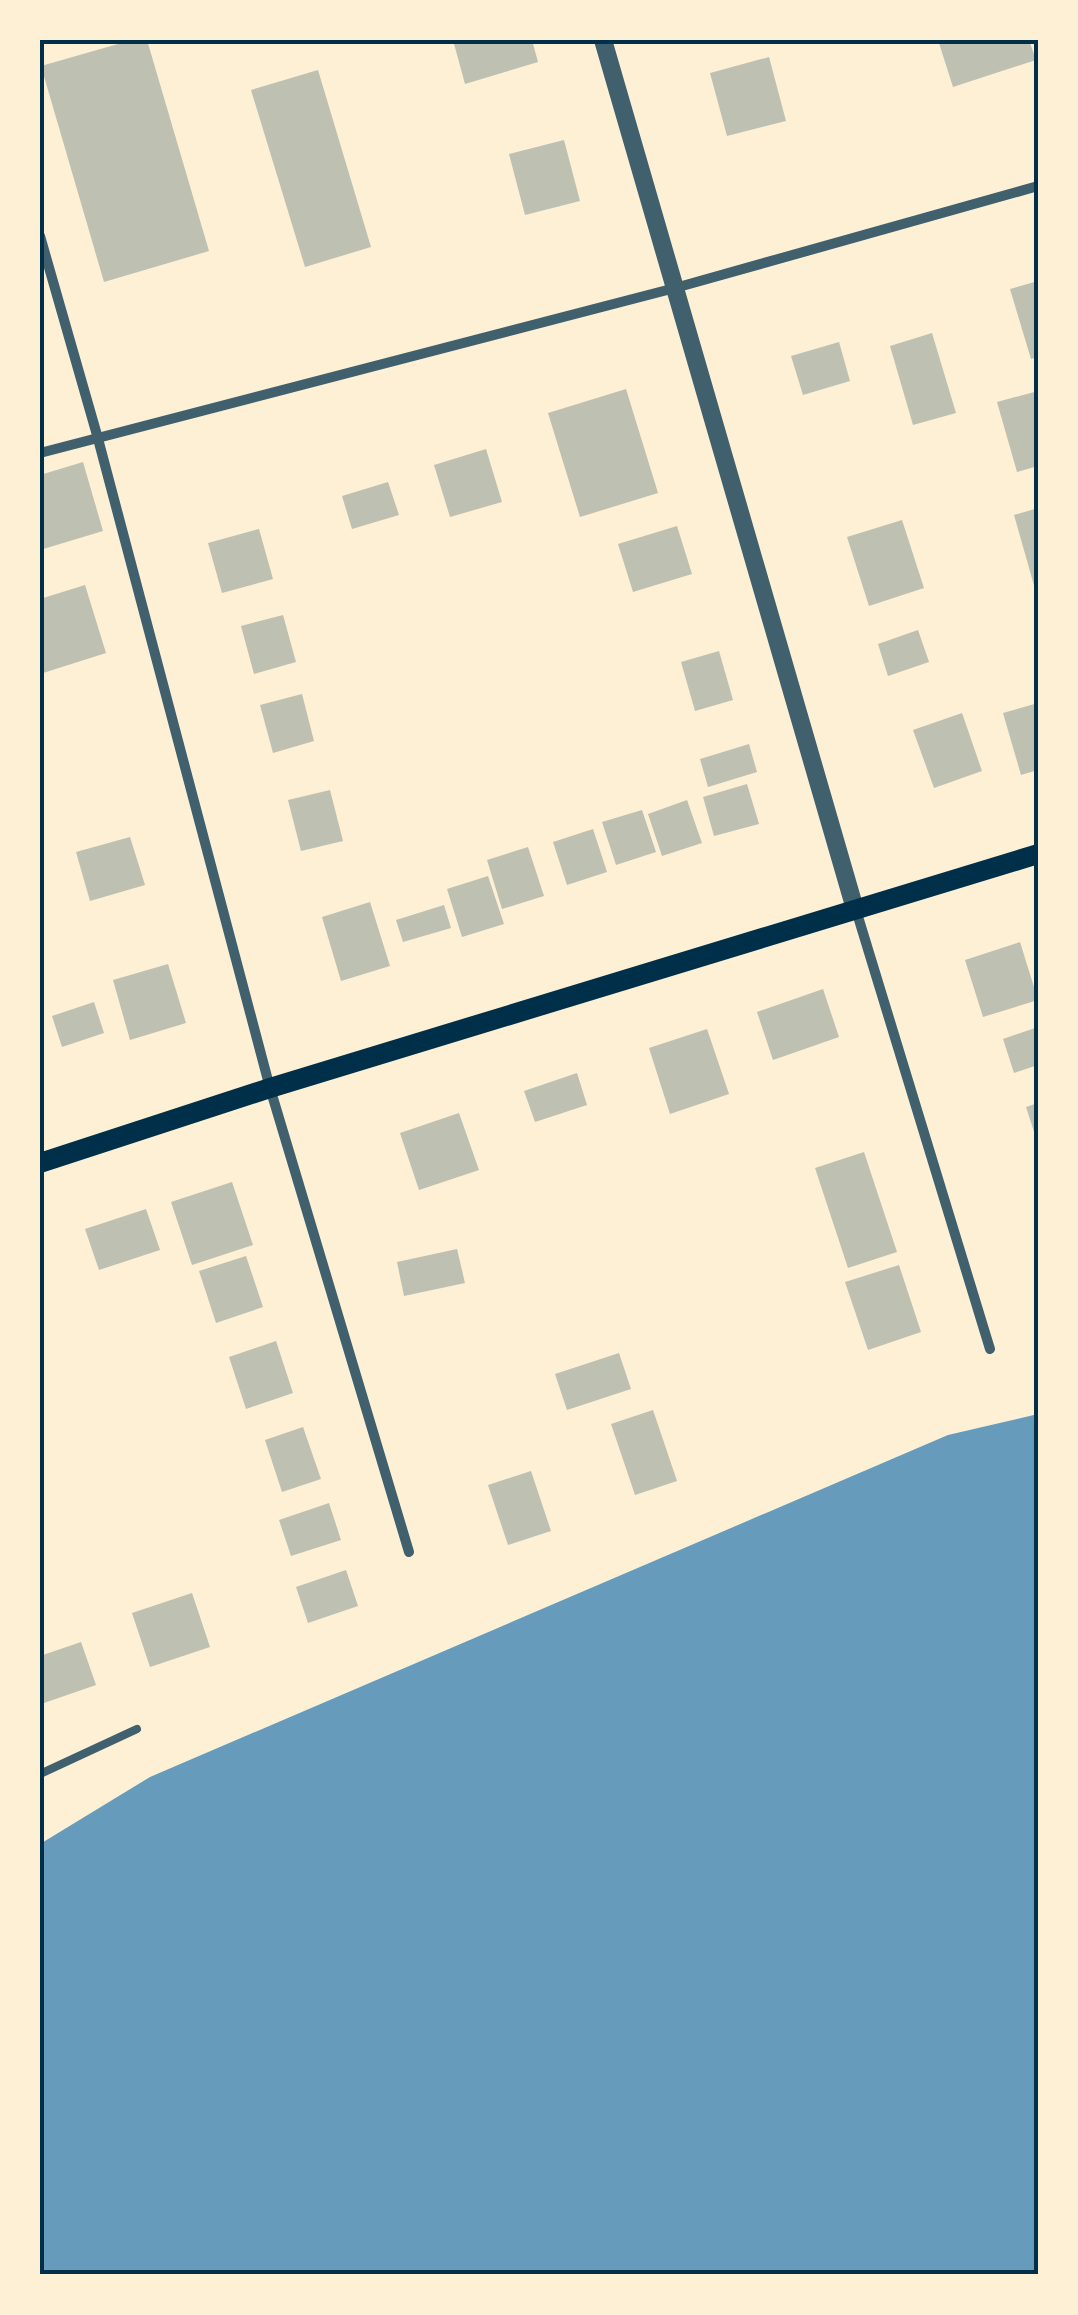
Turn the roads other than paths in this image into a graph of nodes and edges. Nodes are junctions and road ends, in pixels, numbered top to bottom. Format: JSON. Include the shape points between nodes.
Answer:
{"nodes":[{"id":1,"x":603,"y":40,"type":"edge"},
{"id":2,"x":1038,"y":186,"type":"edge"},
{"id":3,"x":40,"y":236,"type":"edge"},
{"id":4,"x":675,"y":288,"type":"junction"},
{"id":5,"x":98,"y":435,"type":"junction"},
{"id":6,"x":40,"y":452,"type":"edge"},
{"id":7,"x":1038,"y":854,"type":"edge"},
{"id":8,"x":855,"y":908,"type":"junction"},
{"id":9,"x":270,"y":1088,"type":"junction"},
{"id":10,"x":40,"y":1164,"type":"edge"},
{"id":11,"x":990,"y":1350,"type":"dead end"},
{"id":12,"x":410,"y":1552,"type":"dead end"},
{"id":13,"x":137,"y":1729,"type":"dead end"},
{"id":14,"x":40,"y":1774,"type":"edge"}],
"edges":[{"from":1,"to":4,"type":"street"},
{"from":2,"to":4,"type":"street"},
{"from":3,"to":5,"type":"street"},
{"from":4,"to":5,"type":"street"},
{"from":4,"to":8,"type":"street"},
{"from":5,"to":6,"type":"street"},
{"from":5,"to":9,"type":"street"},
{"from":7,"to":8,"type":"main road"},
{"from":8,"to":9,"type":"main road"},
{"from":8,"to":11,"type":"street"},
{"from":9,"to":10,"type":"main road"},
{"from":9,"to":12,"type":"street"},
{"from":13,"to":14,"type":"lane"}]}
